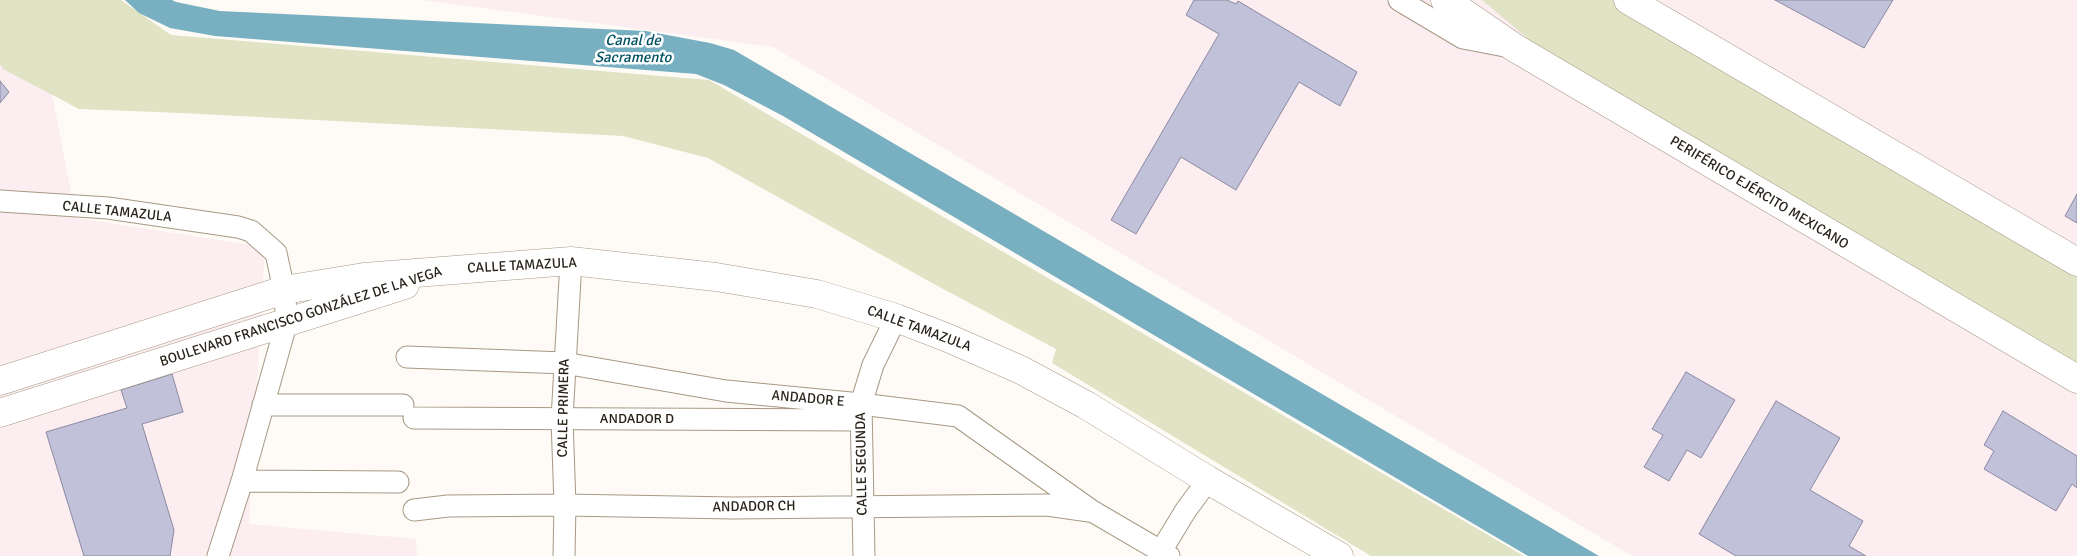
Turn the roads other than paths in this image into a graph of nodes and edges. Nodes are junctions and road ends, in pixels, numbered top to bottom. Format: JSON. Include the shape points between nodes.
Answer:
{"nodes":[{"id":1,"x":1399,"y":0,"type":"edge"},
{"id":2,"x":1445,"y":0,"type":"edge"},
{"id":3,"x":1628,"y":0,"type":"edge"},
{"id":4,"x":1515,"y":48,"type":"junction"},
{"id":5,"x":0,"y":201,"type":"edge"},
{"id":6,"x":571,"y":261,"type":"junction"},
{"id":7,"x":2077,"y":262,"type":"edge"},
{"id":8,"x":449,"y":270,"type":"junction"},
{"id":9,"x":284,"y":290,"type":"junction"},
{"id":10,"x":896,"y":318,"type":"junction"},
{"id":11,"x":287,"y":321,"type":"junction"},
{"id":12,"x":407,"y":357,"type":"dead end"},
{"id":13,"x":63,"y":361,"type":"junction"},
{"id":14,"x":564,"y":363,"type":"junction"},
{"id":15,"x":2077,"y":380,"type":"edge"},
{"id":16,"x":0,"y":381,"type":"edge"},
{"id":17,"x":74,"y":389,"type":"junction"},
{"id":18,"x":726,"y":391,"type":"junction"},
{"id":19,"x":263,"y":404,"type":"junction"},
{"id":20,"x":860,"y":412,"type":"junction"},
{"id":21,"x":0,"y":413,"type":"edge"},
{"id":22,"x":562,"y":419,"type":"junction"},
{"id":23,"x":724,"y":420,"type":"junction"},
{"id":24,"x":1208,"y":480,"type":"junction"},
{"id":25,"x":242,"y":481,"type":"junction"},
{"id":26,"x":398,"y":482,"type":"dead end"},
{"id":27,"x":565,"y":505,"type":"junction"},
{"id":28,"x":862,"y":506,"type":"junction"},
{"id":29,"x":414,"y":510,"type":"dead end"},
{"id":30,"x":1092,"y":512,"type":"junction"},
{"id":31,"x":1164,"y":554,"type":"edge"},
{"id":32,"x":218,"y":556,"type":"edge"},
{"id":33,"x":564,"y":556,"type":"edge"},
{"id":34,"x":864,"y":556,"type":"edge"},
{"id":35,"x":1339,"y":556,"type":"edge"}],
"edges":[{"from":1,"to":4,"type":"street","via":[[1463,38]]},
{"from":2,"to":4,"type":"main road","name":"PERIFÉRICO EJÉRCITO MEXICANO"},
{"from":3,"to":7,"type":"main road"},
{"from":4,"to":15,"type":"main road","name":"PERIFÉRICO EJÉRCITO MEXICANO"},
{"from":5,"to":9,"type":"street","name":"CALLE TAMAZULA","via":[[108,208],[251,231],[276,253]]},
{"from":6,"to":8,"type":"main road","name":"CALLE TAMAZULA"},
{"from":6,"to":10,"type":"main road","name":"CALLE TAMAZULA","via":[[716,277],[817,294]]},
{"from":6,"to":14,"type":"street","name":"CALLE PRIMERA"},
{"from":8,"to":9,"type":"main road","name":"BOULEVARD FRANCISCO GONZÁLEZ DE LA VEGA","via":[[364,277]]},
{"from":8,"to":11,"type":"main road","name":"BOULEVARD FRANCISCO GONZÁLEZ DE LA VEGA"},
{"from":9,"to":11,"type":"street","name":"CALLE TAMAZULA"},
{"from":9,"to":13,"type":"main road","name":"BOULEVARD FRANCISCO GONZÁLEZ DE LA VEGA"},
{"from":10,"to":20,"type":"street","name":"CALLE SEGUNDA","via":[[873,365]]},
{"from":10,"to":24,"type":"main road","name":"CALLE TAMAZULA","via":[[1022,370]]},
{"from":11,"to":17,"type":"main road","name":"BOULEVARD FRANCISCO GONZÁLEZ DE LA VEGA"},
{"from":11,"to":19,"type":"street"},
{"from":12,"to":14,"type":"street","name":"ANDADOR E"},
{"from":13,"to":16,"type":"main road","name":"BOULEVARD FRANCISCO GONZÁLEZ DE LA VEGA"},
{"from":13,"to":17,"type":"main road"},
{"from":14,"to":18,"type":"street","name":"ANDADOR E"},
{"from":14,"to":22,"type":"street","name":"CALLE PRIMERA"},
{"from":17,"to":21,"type":"main road","name":"BOULEVARD FRANCISCO GONZÁLEZ DE LA VEGA"},
{"from":18,"to":20,"type":"street","name":"ANDADOR E"},
{"from":18,"to":23,"type":"street"},
{"from":19,"to":22,"type":"street","name":"ANDADOR D"},
{"from":19,"to":25,"type":"street"},
{"from":20,"to":23,"type":"street","name":"ANDADOR D"},
{"from":20,"to":28,"type":"street","name":"CALLE SEGUNDA"},
{"from":20,"to":30,"type":"street","name":"ANDADOR E","via":[[958,416]]},
{"from":22,"to":23,"type":"street","name":"ANDADOR D"},
{"from":22,"to":27,"type":"street","name":"CALLE PRIMERA"},
{"from":24,"to":31,"type":"street","via":[[1186,510]]},
{"from":24,"to":35,"type":"main road","name":"CALLE TAMAZULA"},
{"from":25,"to":26,"type":"street"},
{"from":25,"to":32,"type":"street"},
{"from":27,"to":28,"type":"street","name":"ANDADOR CH"},
{"from":27,"to":29,"type":"street","name":"ANDADOR CH","via":[[448,506]]},
{"from":27,"to":33,"type":"street","name":"CALLE PRIMERA"},
{"from":28,"to":30,"type":"street","name":"ANDADOR CH","via":[[1047,505]]},
{"from":28,"to":34,"type":"street","name":"CALLE SEGUNDA"},
{"from":30,"to":31,"type":"street","name":"ANDADOR E"}]}
